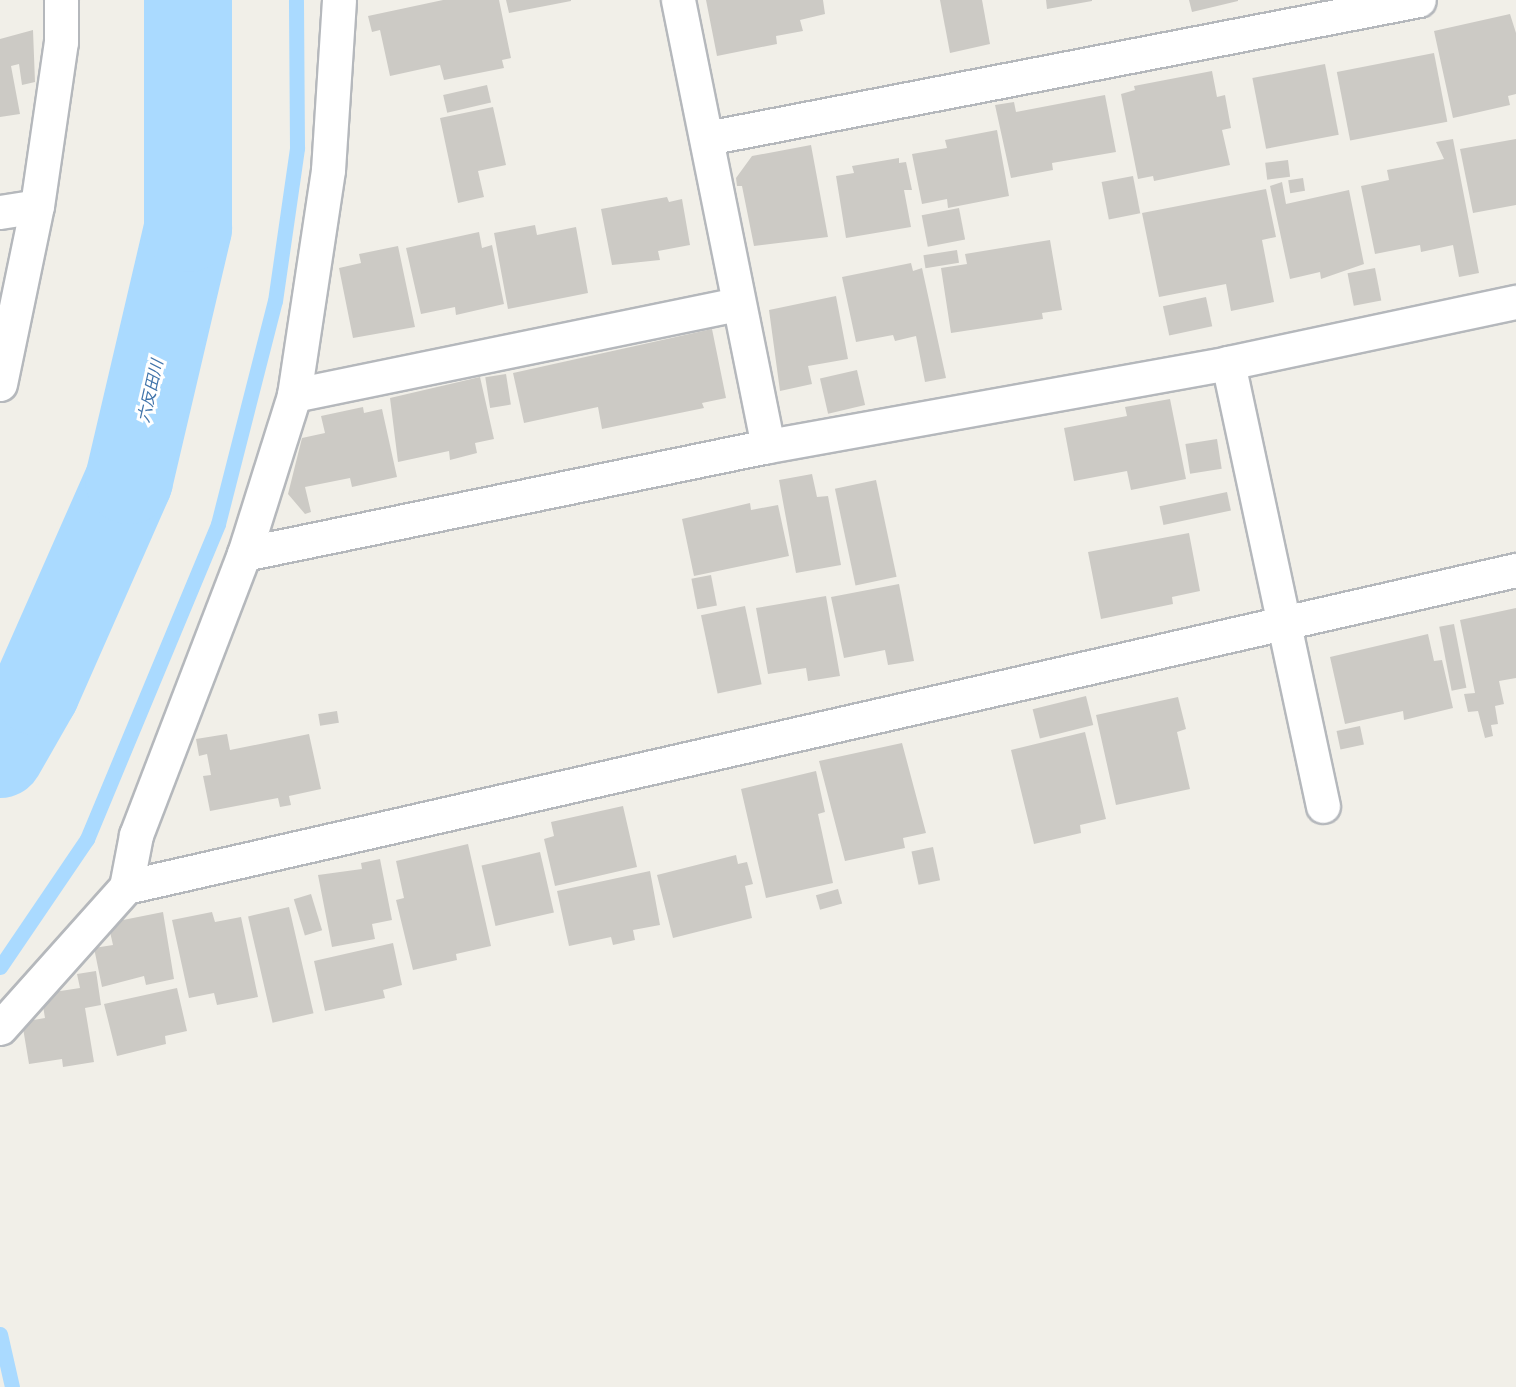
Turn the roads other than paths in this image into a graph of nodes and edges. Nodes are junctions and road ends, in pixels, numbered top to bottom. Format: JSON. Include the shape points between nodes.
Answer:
{"nodes":[{"id":1,"x":61,"y":0,"type":"edge"},
{"id":2,"x":339,"y":0,"type":"edge"},
{"id":3,"x":678,"y":0,"type":"edge"},
{"id":4,"x":1419,"y":0,"type":"edge"},
{"id":5,"x":706,"y":138,"type":"junction"},
{"id":6,"x":36,"y":206,"type":"junction"},
{"id":7,"x":0,"y":213,"type":"edge"},
{"id":8,"x":1516,"y":302,"type":"edge"},
{"id":9,"x":738,"y":304,"type":"junction"},
{"id":10,"x":1228,"y":363,"type":"junction"},
{"id":11,"x":0,"y":384,"type":"edge"},
{"id":12,"x":294,"y":395,"type":"junction"},
{"id":13,"x":768,"y":446,"type":"junction"},
{"id":14,"x":244,"y":554,"type":"junction"},
{"id":15,"x":1516,"y":570,"type":"edge"},
{"id":16,"x":1284,"y":623,"type":"junction"},
{"id":17,"x":1323,"y":806,"type":"dead end"},
{"id":18,"x":126,"y":887,"type":"junction"},
{"id":19,"x":0,"y":1028,"type":"edge"}],
"edges":[{"from":1,"to":6,"type":"street","via":[[61,42]]},
{"from":2,"to":12,"type":"street","via":[[328,170]]},
{"from":3,"to":5,"type":"street"},
{"from":4,"to":5,"type":"street"},
{"from":5,"to":9,"type":"street"},
{"from":6,"to":7,"type":"street"},
{"from":6,"to":11,"type":"street"},
{"from":8,"to":10,"type":"street"},
{"from":9,"to":12,"type":"street"},
{"from":9,"to":13,"type":"street"},
{"from":10,"to":13,"type":"street"},
{"from":10,"to":16,"type":"street"},
{"from":12,"to":14,"type":"street"},
{"from":13,"to":14,"type":"street"},
{"from":14,"to":18,"type":"street","via":[[136,835]]},
{"from":15,"to":16,"type":"street"},
{"from":16,"to":17,"type":"street"},
{"from":16,"to":18,"type":"street"},
{"from":18,"to":19,"type":"street"}]}
